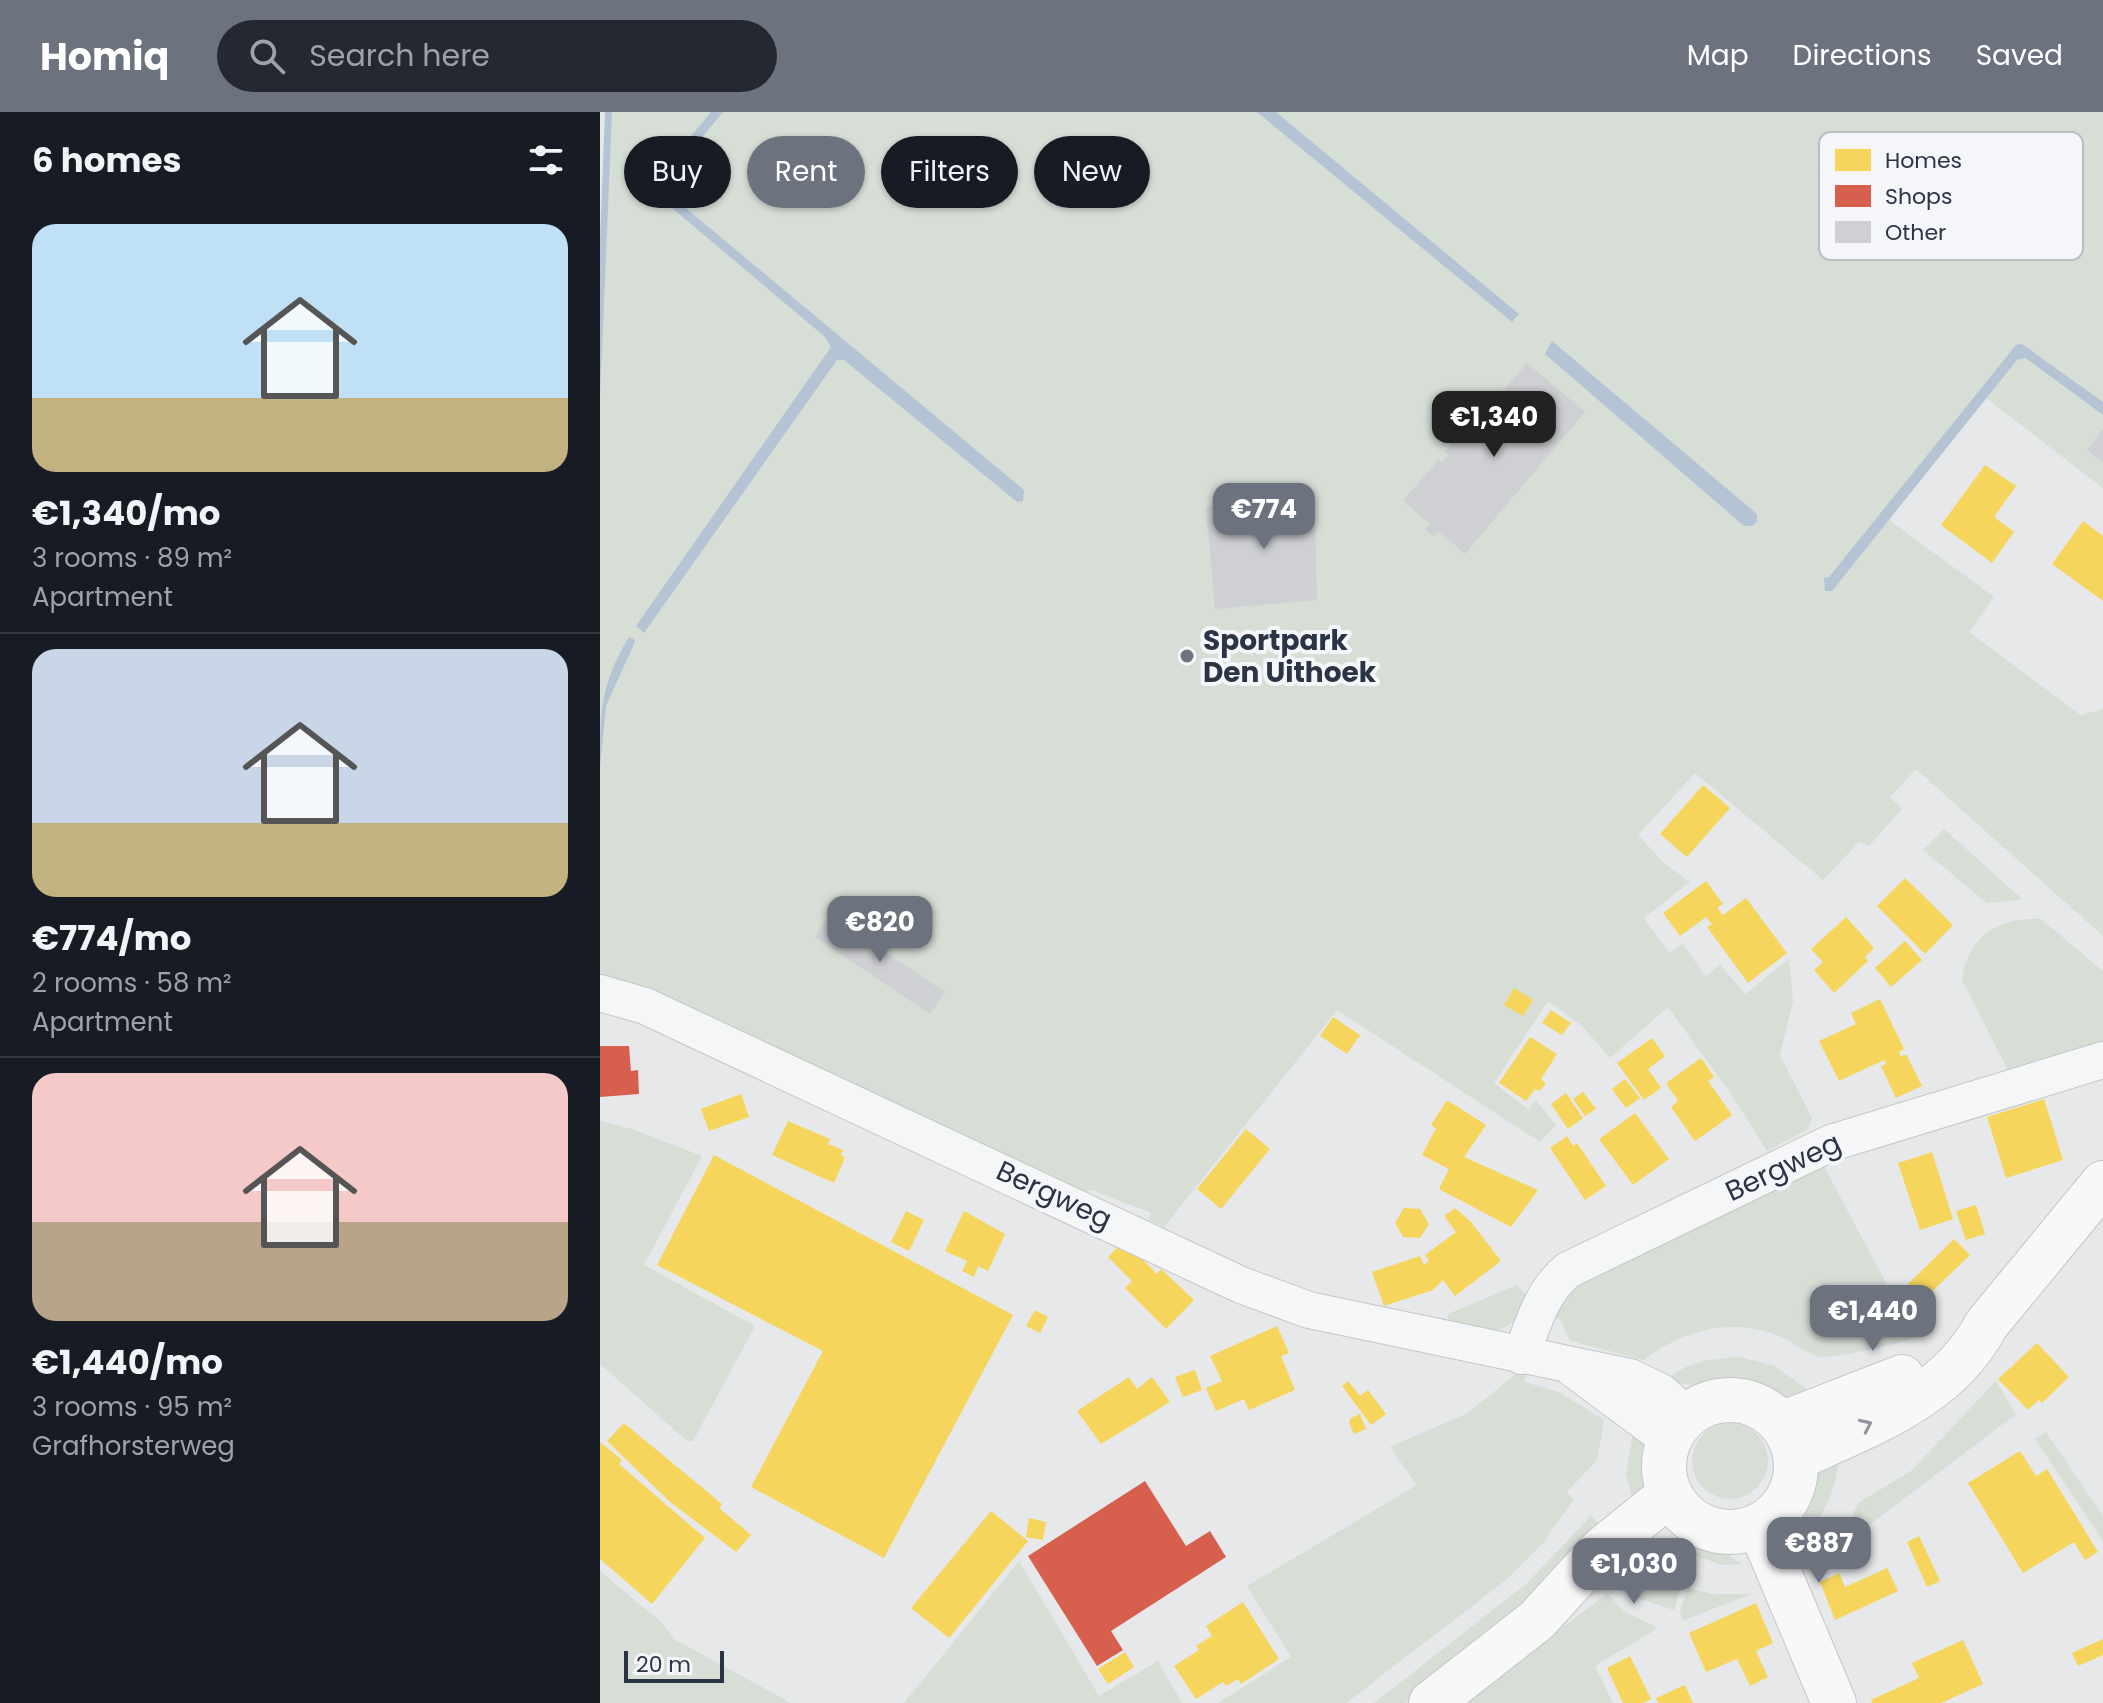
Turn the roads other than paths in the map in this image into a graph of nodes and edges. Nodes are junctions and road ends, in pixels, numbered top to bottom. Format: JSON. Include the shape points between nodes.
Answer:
{"nodes":[{"id":1,"x":600,"y":993,"type":"edge"},
{"id":2,"x":2103,"y":1060,"type":"edge"},
{"id":3,"x":2103,"y":1183,"type":"edge"},
{"id":4,"x":1521,"y":1356,"type":"junction"},
{"id":5,"x":1678,"y":1428,"type":"junction"},
{"id":6,"x":1788,"y":1441,"type":"junction"},
{"id":7,"x":1680,"y":1506,"type":"junction"},
{"id":8,"x":1759,"y":1525,"type":"junction"},
{"id":9,"x":1431,"y":1703,"type":"edge"},
{"id":10,"x":1834,"y":1703,"type":"edge"}],
"edges":[{"from":1,"to":4,"type":"street","name":"Bergweg","via":[[645,1006],[1241,1285],[1309,1310]]},
{"from":2,"to":4,"type":"street","name":"Bergweg","via":[[1831,1143],[1568,1270],[1544,1298]]},
{"from":3,"to":6,"type":"main road","via":[[1986,1325]]},
{"from":4,"to":5,"type":"street","name":"Bergweg","via":[[1606,1371],[1648,1385]]},
{"from":5,"to":6,"type":"main road","via":[[1700,1407],[1729,1400],[1757,1406]]},
{"from":5,"to":7,"type":"main road","via":[[1664,1467]]},
{"from":6,"to":8,"type":"main road","via":[[1791,1490],[1784,1504]]},
{"from":7,"to":8,"type":"main road","via":[[1716,1531]]},
{"from":7,"to":9,"type":"main road","via":[[1601,1550],[1537,1620]]},
{"from":8,"to":10,"type":"main road"}]}
